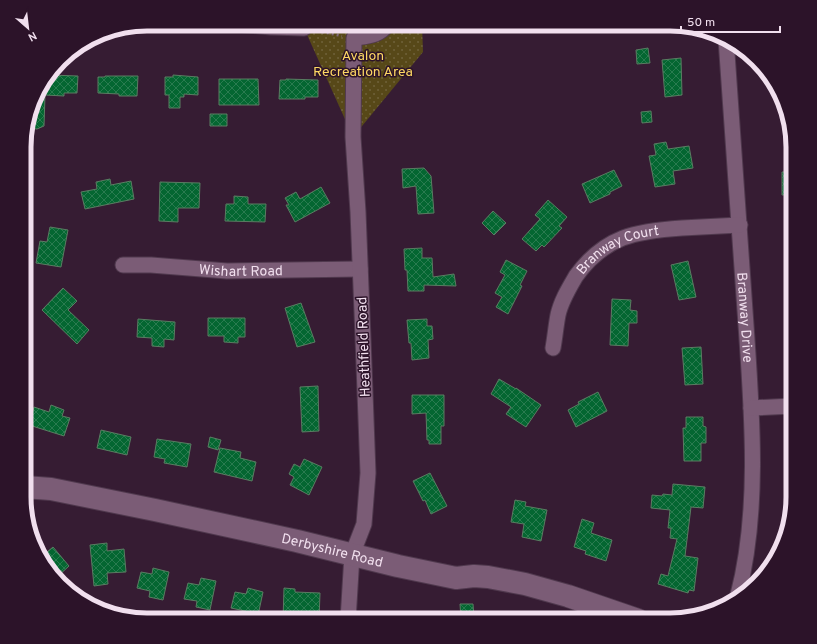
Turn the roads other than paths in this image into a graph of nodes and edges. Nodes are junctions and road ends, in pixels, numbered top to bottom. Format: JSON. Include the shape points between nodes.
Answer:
{"nodes":[{"id":1,"x":382,"y":31,"type":"edge"},
{"id":2,"x":727,"y":46,"type":"edge"},
{"id":3,"x":740,"y":225,"type":"junction"},
{"id":4,"x":122,"y":265,"type":"dead end"},
{"id":5,"x":360,"y":269,"type":"junction"},
{"id":6,"x":553,"y":348,"type":"dead end"},
{"id":7,"x":786,"y":406,"type":"edge"},
{"id":8,"x":751,"y":408,"type":"junction"},
{"id":9,"x":31,"y":488,"type":"edge"},
{"id":10,"x":352,"y":555,"type":"junction"},
{"id":11,"x":739,"y":589,"type":"edge"},
{"id":12,"x":348,"y":613,"type":"edge"},
{"id":13,"x":618,"y":613,"type":"edge"}],
"edges":[{"from":1,"to":5,"type":"street","name":"Heathfield Road","via":[[354,38],[353,137]]},
{"from":2,"to":3,"type":"street","name":"Branway Drive"},
{"from":3,"to":6,"type":"street","name":"Branway Court","via":[[652,230],[621,238],[603,248],[583,267],[571,284],[558,314]]},
{"from":3,"to":8,"type":"street","name":"Branway Drive"},
{"from":4,"to":5,"type":"street","name":"Wishart Road","via":[[227,271]]},
{"from":5,"to":10,"type":"street","name":"Heathfield Road","via":[[368,473],[364,524]]},
{"from":7,"to":8,"type":"street"},
{"from":8,"to":11,"type":"street","name":"Branway Drive","via":[[751,505],[746,559]]},
{"from":9,"to":10,"type":"street","name":"Derbyshire Road","via":[[125,504]]},
{"from":10,"to":12,"type":"street","name":"Heathfield Road"},
{"from":10,"to":13,"type":"street","name":"Derbyshire Road","via":[[456,578],[488,577],[525,584]]}]}
